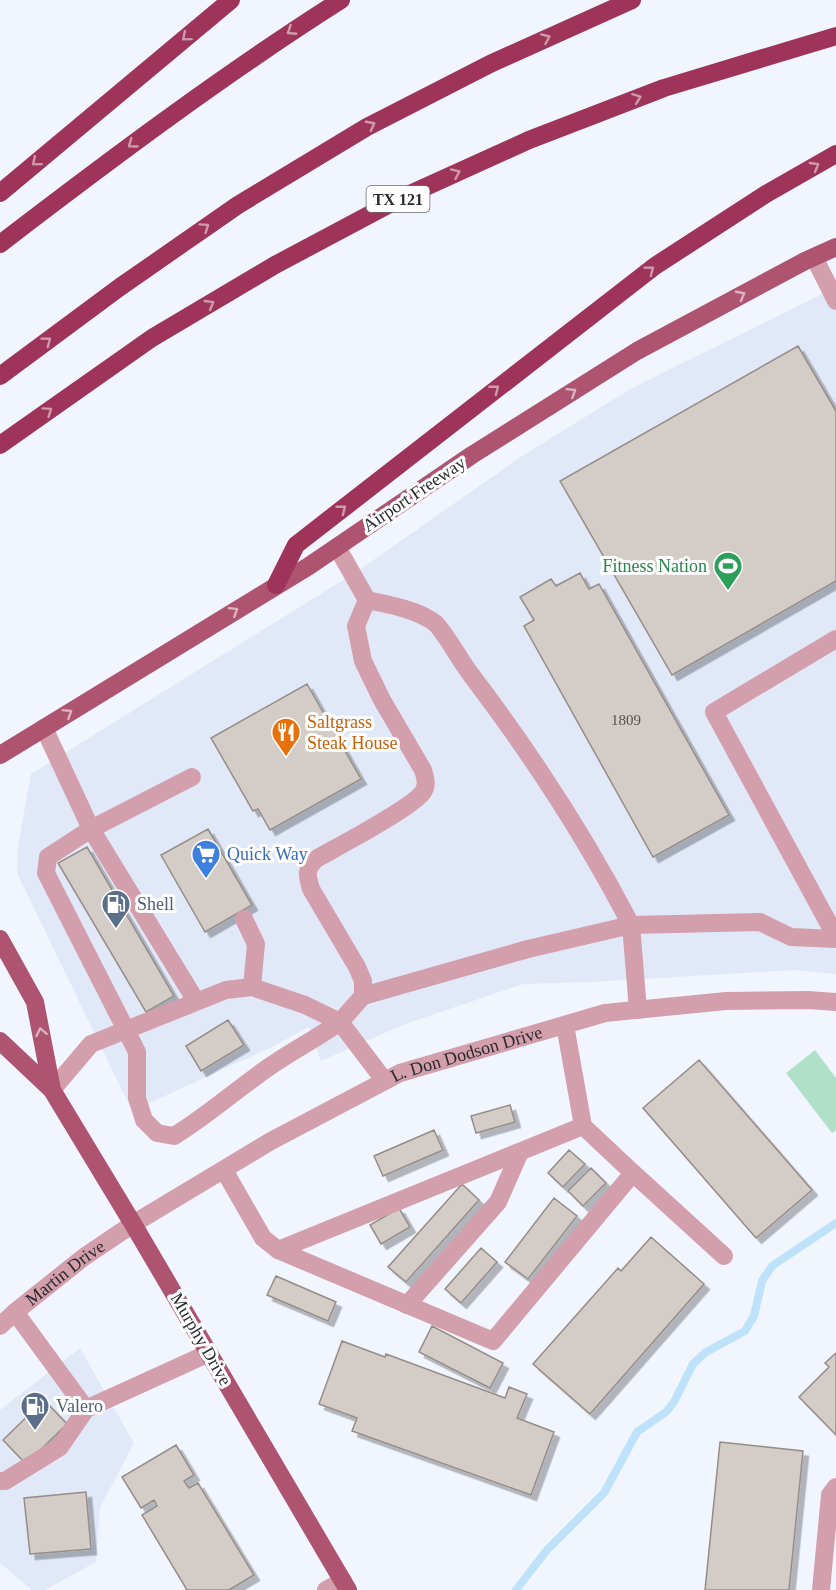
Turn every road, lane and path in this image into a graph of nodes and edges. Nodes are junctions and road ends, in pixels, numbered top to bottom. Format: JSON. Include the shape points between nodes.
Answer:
{"nodes":[{"id":1,"x":231,"y":0,"type":"edge"},
{"id":2,"x":341,"y":0,"type":"edge"},
{"id":3,"x":627,"y":2,"type":"edge"},
{"id":4,"x":836,"y":36,"type":"edge"},
{"id":5,"x":836,"y":154,"type":"edge"},
{"id":6,"x":0,"y":193,"type":"edge"},
{"id":7,"x":0,"y":244,"type":"edge"},
{"id":8,"x":836,"y":247,"type":"edge"},
{"id":9,"x":814,"y":257,"type":"junction"},
{"id":10,"x":836,"y":301,"type":"edge"},
{"id":11,"x":0,"y":376,"type":"edge"},
{"id":12,"x":0,"y":445,"type":"edge"},
{"id":13,"x":337,"y":547,"type":"junction"},
{"id":14,"x":276,"y":585,"type":"junction"},
{"id":15,"x":367,"y":600,"type":"junction"},
{"id":16,"x":836,"y":639,"type":"edge"},
{"id":17,"x":44,"y":728,"type":"junction"},
{"id":18,"x":0,"y":755,"type":"edge"},
{"id":19,"x":192,"y":777,"type":"dead end"},
{"id":20,"x":91,"y":829,"type":"junction"},
{"id":21,"x":244,"y":919,"type":"dead end"},
{"id":22,"x":631,"y":925,"type":"junction"},
{"id":23,"x":836,"y":938,"type":"edge"},
{"id":24,"x":0,"y":939,"type":"edge"},
{"id":25,"x":252,"y":987,"type":"junction"},
{"id":26,"x":363,"y":996,"type":"junction"},
{"id":27,"x":196,"y":1001,"type":"junction"},
{"id":28,"x":836,"y":1002,"type":"edge"},
{"id":29,"x":638,"y":1010,"type":"junction"},
{"id":30,"x":340,"y":1022,"type":"junction"},
{"id":31,"x":565,"y":1025,"type":"junction"},
{"id":32,"x":126,"y":1030,"type":"junction"},
{"id":33,"x":0,"y":1041,"type":"edge"},
{"id":34,"x":384,"y":1080,"type":"junction"},
{"id":35,"x":52,"y":1090,"type":"junction"},
{"id":36,"x":583,"y":1126,"type":"junction"},
{"id":37,"x":520,"y":1152,"type":"junction"},
{"id":38,"x":224,"y":1170,"type":"junction"},
{"id":39,"x":633,"y":1173,"type":"junction"},
{"id":40,"x":134,"y":1224,"type":"junction"},
{"id":41,"x":278,"y":1250,"type":"junction"},
{"id":42,"x":724,"y":1256,"type":"dead end"},
{"id":43,"x":407,"y":1305,"type":"junction"},
{"id":44,"x":15,"y":1312,"type":"junction"},
{"id":45,"x":0,"y":1326,"type":"edge"},
{"id":46,"x":209,"y":1353,"type":"junction"},
{"id":47,"x":86,"y":1409,"type":"junction"},
{"id":48,"x":0,"y":1481,"type":"edge"},
{"id":49,"x":836,"y":1487,"type":"edge"},
{"id":50,"x":339,"y":1587,"type":"edge"},
{"id":51,"x":820,"y":1590,"type":"edge"}],
"edges":[{"from":1,"to":6,"type":"highway","one_way":true},
{"from":2,"to":7,"type":"highway","one_way":true,"via":[[183,107]]},
{"from":11,"to":3,"type":"highway","one_way":true,"via":[[238,205],[367,127],[490,64]]},
{"from":12,"to":4,"type":"highway","number":"TX 121","one_way":true,"via":[[152,338],[399,199],[529,140],[664,88]]},
{"from":14,"to":5,"type":"highway","one_way":true,"via":[[296,545],[495,389],[655,266]]},
{"from":8,"to":9,"type":"main road","name":"Airport Freeway"},
{"from":9,"to":10,"type":"street"},
{"from":13,"to":9,"type":"main road","name":"Airport Freeway","one_way":true,"via":[[481,449],[637,351]]},
{"from":13,"to":14,"type":"main road","name":"Airport Freeway"},
{"from":13,"to":15,"type":"street"},
{"from":17,"to":14,"type":"main road","name":"Airport Freeway","one_way":true},
{"from":15,"to":22,"type":"street","via":[[404,608],[435,624],[513,730],[608,879]]},
{"from":15,"to":26,"type":"street","via":[[356,626],[363,661],[426,781],[423,792],[407,806],[309,866],[311,889],[357,967],[363,981]]},
{"from":16,"to":23,"type":"street","via":[[714,712]]},
{"from":17,"to":18,"type":"main road","name":"Airport Freeway"},
{"from":17,"to":20,"type":"street"},
{"from":19,"to":20,"type":"street"},
{"from":20,"to":27,"type":"street"},
{"from":20,"to":32,"type":"street","via":[[48,857],[46,873]]},
{"from":21,"to":25,"type":"street","via":[[256,944]]},
{"from":22,"to":23,"type":"street","via":[[760,922],[791,937]]},
{"from":22,"to":26,"type":"street","via":[[528,949]]},
{"from":22,"to":29,"type":"street"},
{"from":35,"to":24,"type":"main road","name":"Murphy Drive","one_way":true,"via":[[35,1002]]},
{"from":25,"to":27,"type":"street","via":[[226,990]]},
{"from":25,"to":30,"type":"street"},
{"from":26,"to":30,"type":"street"},
{"from":27,"to":32,"type":"street"},
{"from":28,"to":29,"type":"street","name":"L. Don Dodson Drive","via":[[726,1001]]},
{"from":29,"to":31,"type":"street","name":"L. Don Dodson Drive","via":[[605,1013]]},
{"from":30,"to":32,"type":"street","via":[[174,1136],[157,1133],[144,1120],[136,1098],[137,1052]]},
{"from":30,"to":34,"type":"street"},
{"from":31,"to":34,"type":"street","name":"L. Don Dodson Drive"},
{"from":31,"to":36,"type":"street"},
{"from":32,"to":35,"type":"street","via":[[91,1044]]},
{"from":33,"to":35,"type":"main road","name":"Murphy Drive"},
{"from":34,"to":38,"type":"street","name":"L. Don Dodson Drive"},
{"from":35,"to":40,"type":"main road","name":"Murphy Drive"},
{"from":36,"to":37,"type":"street"},
{"from":36,"to":39,"type":"street"},
{"from":37,"to":41,"type":"street"},
{"from":37,"to":43,"type":"street","via":[[498,1202]]},
{"from":38,"to":40,"type":"street","name":"L. Don Dodson Drive"},
{"from":38,"to":41,"type":"street","via":[[263,1238]]},
{"from":39,"to":42,"type":"street"},
{"from":39,"to":43,"type":"street","via":[[493,1341]]},
{"from":40,"to":44,"type":"street","name":"Martin Drive","via":[[84,1257]]},
{"from":40,"to":46,"type":"main road","name":"Murphy Drive"},
{"from":41,"to":43,"type":"street"},
{"from":44,"to":45,"type":"street","name":"Martin Drive"},
{"from":44,"to":47,"type":"street"},
{"from":46,"to":47,"type":"street"},
{"from":46,"to":50,"type":"main road","name":"Murphy Drive"},
{"from":47,"to":48,"type":"street","via":[[60,1447]]},
{"from":49,"to":51,"type":"street","via":[[830,1495]]}]}
